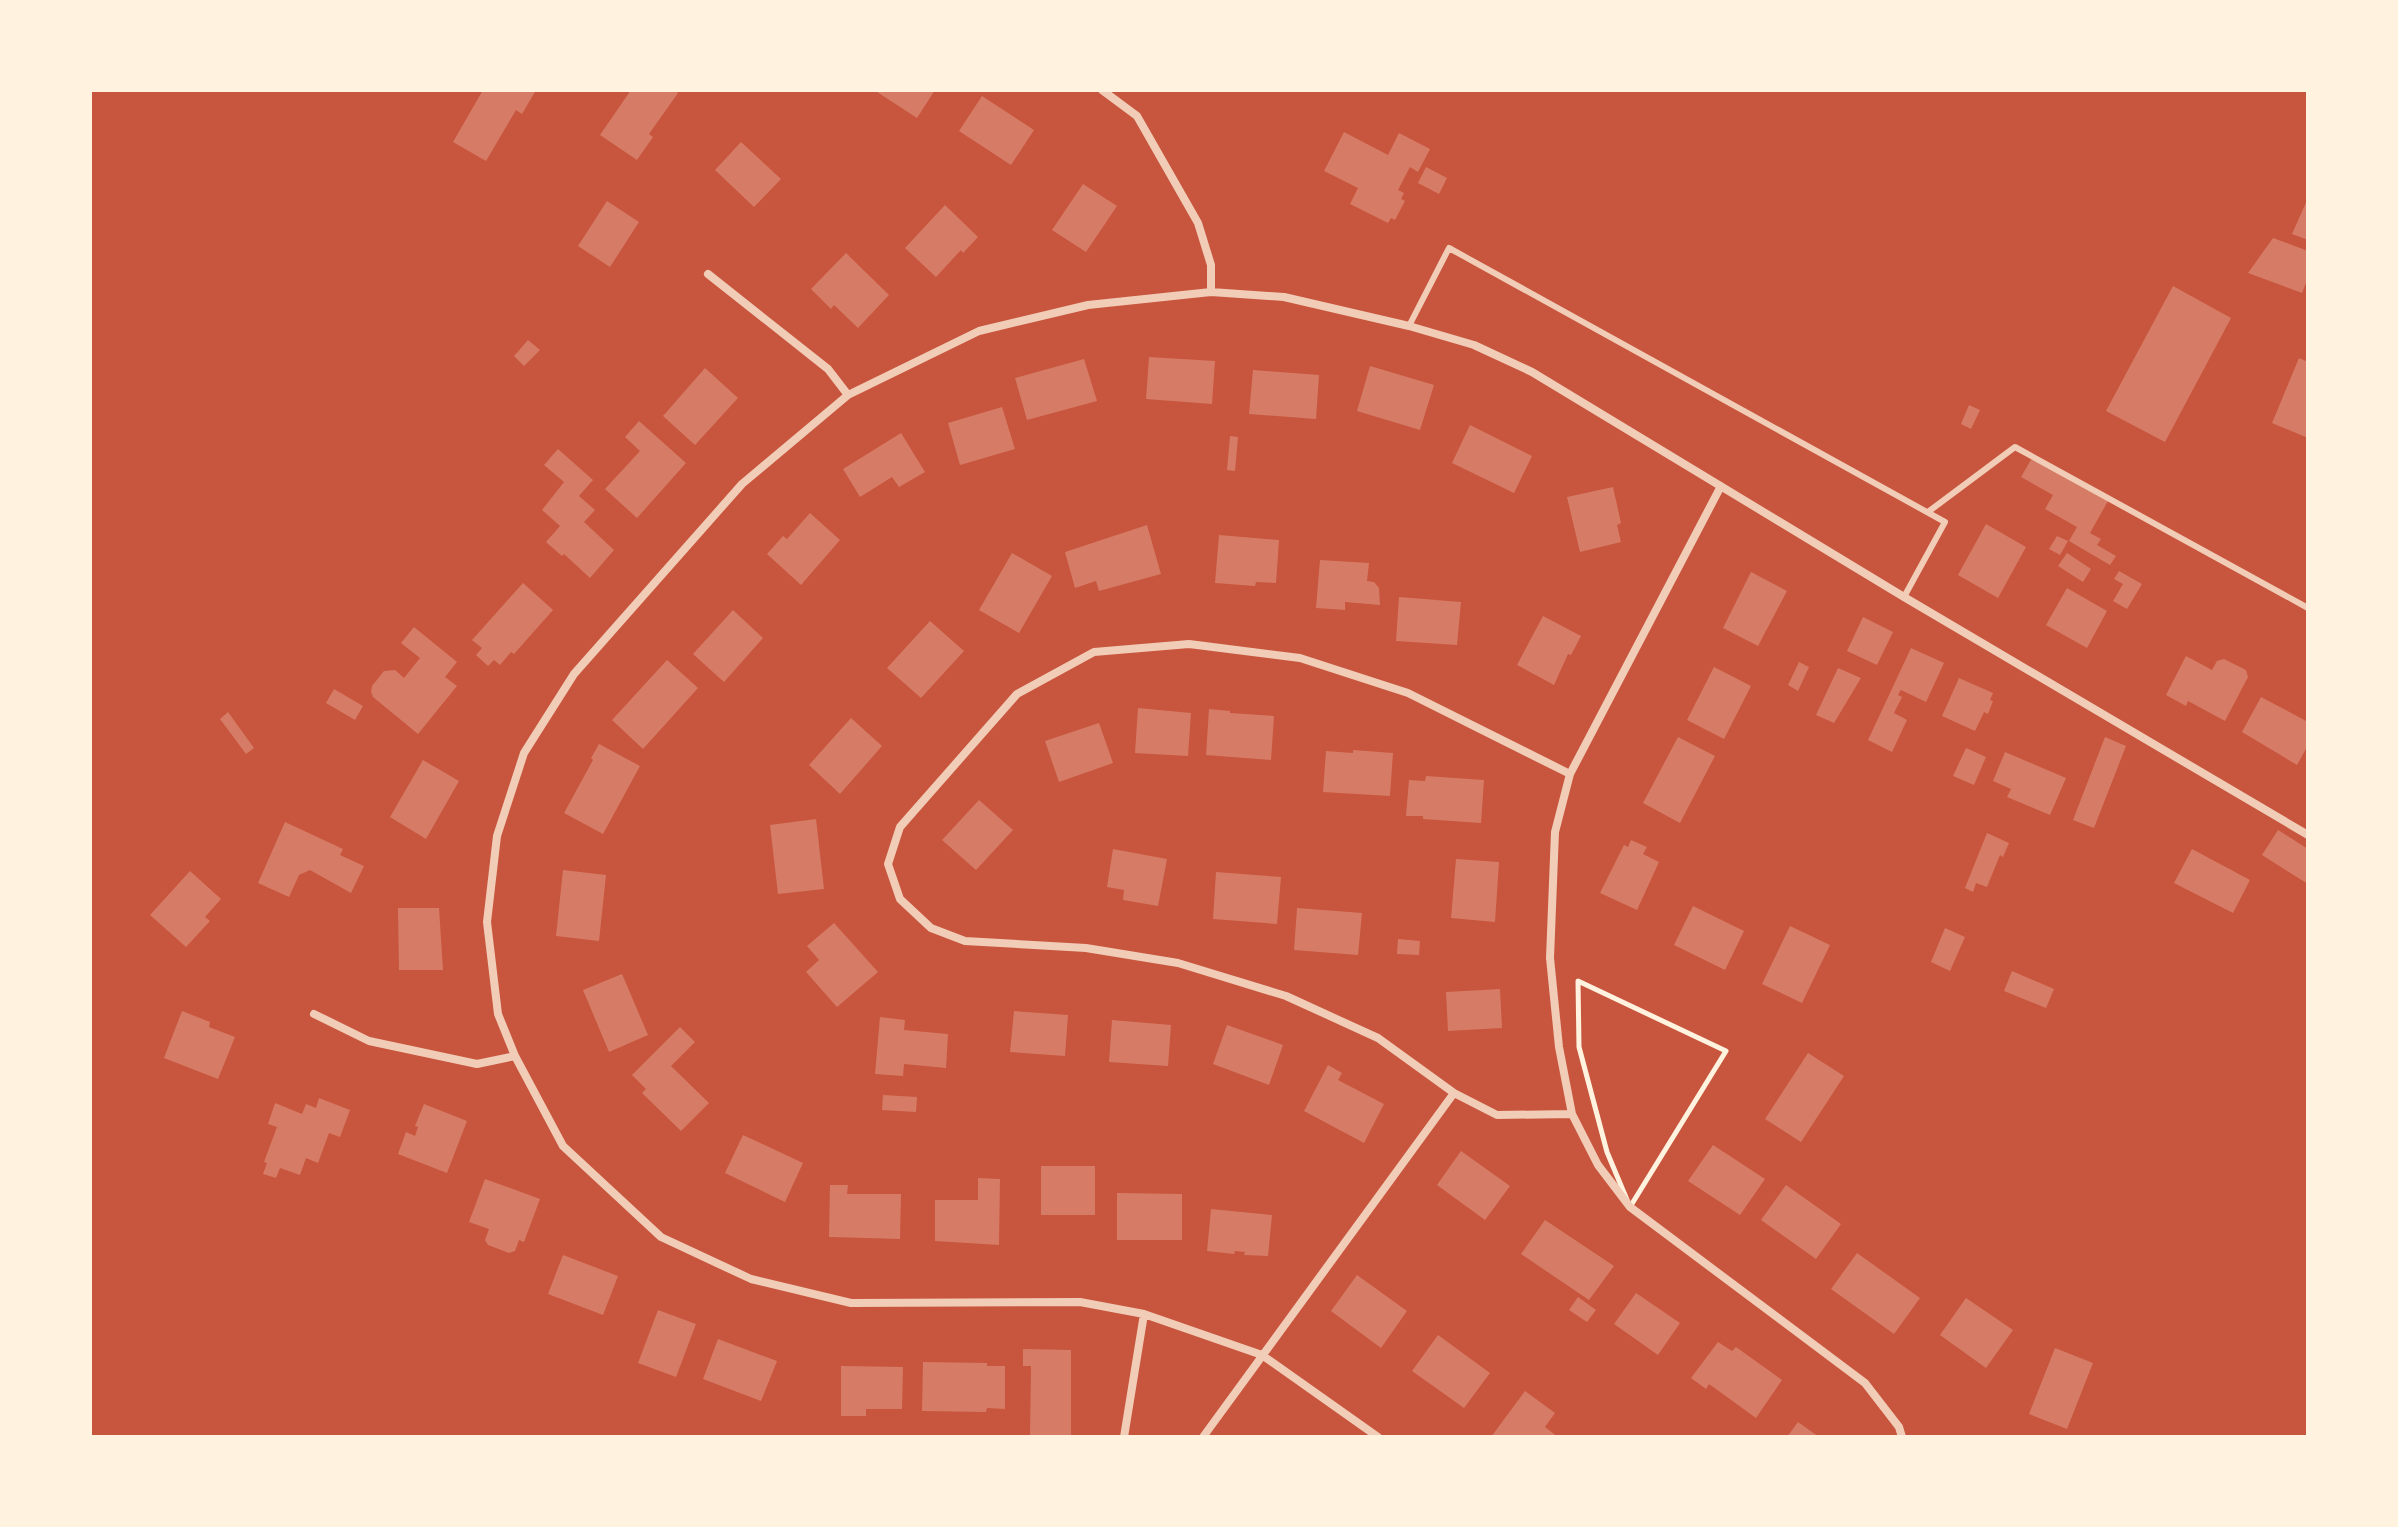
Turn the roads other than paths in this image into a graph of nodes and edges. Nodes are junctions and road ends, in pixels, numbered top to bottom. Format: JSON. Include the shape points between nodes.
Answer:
{"nodes":[{"id":1,"x":1102,"y":90,"type":"edge"},
{"id":2,"x":708,"y":274,"type":"dead end"},
{"id":3,"x":1211,"y":292,"type":"junction"},
{"id":4,"x":1409,"y":326,"type":"junction"},
{"id":5,"x":848,"y":395,"type":"junction"},
{"id":6,"x":1721,"y":486,"type":"junction"},
{"id":7,"x":1928,"y":512,"type":"junction"},
{"id":8,"x":1904,"y":597,"type":"junction"},
{"id":9,"x":2308,"y":608,"type":"edge"},
{"id":10,"x":1570,"y":774,"type":"junction"},
{"id":11,"x":2308,"y":835,"type":"edge"},
{"id":12,"x":314,"y":1014,"type":"dead end"},
{"id":13,"x":515,"y":1056,"type":"junction"},
{"id":14,"x":1454,"y":1093,"type":"junction"},
{"id":15,"x":1572,"y":1114,"type":"junction"},
{"id":16,"x":1144,"y":1314,"type":"junction"},
{"id":17,"x":1262,"y":1355,"type":"junction"},
{"id":18,"x":1124,"y":1437,"type":"edge"},
{"id":19,"x":1203,"y":1437,"type":"edge"},
{"id":20,"x":1378,"y":1437,"type":"edge"},
{"id":21,"x":1902,"y":1437,"type":"edge"}],
"edges":[{"from":1,"to":3,"type":"street","via":[[1137,116],[1198,223],[1211,265]]},
{"from":2,"to":5,"type":"street","via":[[828,369]]},
{"from":3,"to":4,"type":"street","via":[[1284,297]]},
{"from":3,"to":5,"type":"street","via":[[1088,305],[979,331]]},
{"from":4,"to":6,"type":"street","via":[[1474,345],[1532,372]]},
{"from":4,"to":7,"type":"lane","via":[[1449,248]]},
{"from":5,"to":13,"type":"street","via":[[742,484],[574,674],[524,753],[497,836],[487,922],[498,1014]]},
{"from":6,"to":8,"type":"street"},
{"from":6,"to":10,"type":"street"},
{"from":7,"to":8,"type":"lane","via":[[1945,522]]},
{"from":7,"to":9,"type":"lane","via":[[2015,447]]},
{"from":8,"to":11,"type":"street"},
{"from":10,"to":14,"type":"street","via":[[1408,693],[1300,658],[1189,644],[1094,652],[1017,694],[900,827],[888,864],[900,899],[931,928],[965,941],[1086,948],[1178,963],[1286,996],[1378,1038]]},
{"from":10,"to":15,"type":"street","via":[[1555,832],[1550,958]]},
{"from":12,"to":13,"type":"street","via":[[369,1041],[477,1064]]},
{"from":13,"to":16,"type":"street","via":[[563,1146],[661,1237],[751,1279],[851,1303],[1080,1302]]},
{"from":14,"to":15,"type":"street","via":[[1497,1115]]},
{"from":14,"to":17,"type":"street"},
{"from":15,"to":21,"type":"street","via":[[1598,1165],[1630,1207],[1865,1383]]},
{"from":16,"to":17,"type":"street"},
{"from":16,"to":18,"type":"street"},
{"from":17,"to":19,"type":"street"},
{"from":17,"to":20,"type":"street"}]}
